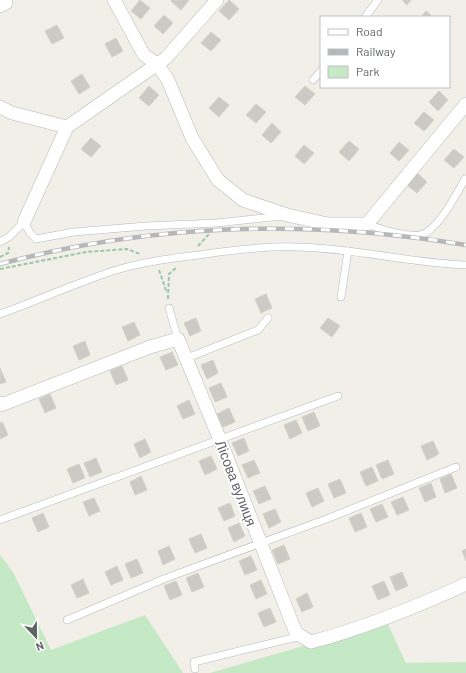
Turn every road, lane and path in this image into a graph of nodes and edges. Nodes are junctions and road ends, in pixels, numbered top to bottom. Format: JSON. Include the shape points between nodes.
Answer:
{"nodes":[{"id":1,"x":114,"y":0,"type":"edge"},
{"id":2,"x":217,"y":0,"type":"edge"},
{"id":3,"x":378,"y":0,"type":"edge"},
{"id":4,"x":366,"y":16,"type":"edge"},
{"id":5,"x":157,"y":64,"type":"junction"},
{"id":6,"x":320,"y":72,"type":"edge"},
{"id":7,"x":313,"y":80,"type":"dead end"},
{"id":8,"x":466,"y":104,"type":"edge"},
{"id":9,"x":0,"y":107,"type":"edge"},
{"id":10,"x":67,"y":127,"type":"junction"},
{"id":11,"x":465,"y":179,"type":"edge"},
{"id":12,"x":287,"y":215,"type":"junction"},
{"id":13,"x":24,"y":222,"type":"junction"},
{"id":14,"x":367,"y":224,"type":"junction"},
{"id":15,"x":0,"y":242,"type":"edge"},
{"id":16,"x":348,"y":251,"type":"junction"},
{"id":17,"x":155,"y":261,"type":"junction"},
{"id":18,"x":466,"y":265,"type":"edge"},
{"id":19,"x":0,"y":270,"type":"edge"},
{"id":20,"x":167,"y":293,"type":"dead end"},
{"id":21,"x":341,"y":297,"type":"dead end"},
{"id":22,"x":169,"y":308,"type":"dead end"},
{"id":23,"x":0,"y":314,"type":"edge"},
{"id":24,"x":268,"y":318,"type":"dead end"},
{"id":25,"x":178,"y":339,"type":"junction"},
{"id":26,"x":187,"y":358,"type":"junction"},
{"id":27,"x":338,"y":396,"type":"dead end"},
{"id":28,"x":0,"y":403,"type":"edge"},
{"id":29,"x":220,"y":440,"type":"junction"},
{"id":30,"x":456,"y":467,"type":"dead end"},
{"id":31,"x":0,"y":520,"type":"edge"},
{"id":32,"x":260,"y":544,"type":"junction"},
{"id":33,"x":466,"y":584,"type":"edge"},
{"id":34,"x":67,"y":620,"type":"dead end"},
{"id":35,"x":301,"y":636,"type":"junction"},
{"id":36,"x":195,"y":669,"type":"dead end"}],
"edges":[{"from":1,"to":5,"type":"street","via":[[144,55]]},
{"from":2,"to":5,"type":"street","via":[[166,58]]},
{"from":3,"to":4,"type":"lane"},
{"from":5,"to":10,"type":"street"},
{"from":5,"to":12,"type":"street","via":[[168,80],[192,138],[218,180],[243,200]]},
{"from":6,"to":7,"type":"lane"},
{"from":8,"to":14,"type":"street"},
{"from":9,"to":10,"type":"street","via":[[12,113]]},
{"from":10,"to":13,"type":"street"},
{"from":11,"to":14,"type":"lane","via":[[436,224],[426,233],[404,234]]},
{"from":12,"to":13,"type":"lane","via":[[217,223],[74,232],[36,239]]},
{"from":12,"to":14,"type":"street","via":[[328,224]]},
{"from":13,"to":15,"type":"lane"},
{"from":16,"to":17,"type":"lane","via":[[297,247],[236,250]]},
{"from":16,"to":18,"type":"lane","via":[[421,262]]},
{"from":16,"to":21,"type":"lane"},
{"from":17,"to":19,"type":"path","via":[[127,249],[86,252]]},
{"from":17,"to":20,"type":"path"},
{"from":17,"to":23,"type":"lane","via":[[69,286]]},
{"from":22,"to":25,"type":"lane"},
{"from":24,"to":26,"type":"lane","via":[[258,330]]},
{"from":25,"to":26,"type":"street","name":"Лісова вулиця"},
{"from":25,"to":28,"type":"street","via":[[150,347],[1,405]]},
{"from":26,"to":29,"type":"street","name":"Лісова вулиця"},
{"from":27,"to":29,"type":"lane"},
{"from":29,"to":31,"type":"lane"},
{"from":29,"to":32,"type":"street","name":"Лісова вулиця"},
{"from":30,"to":32,"type":"lane"},
{"from":32,"to":34,"type":"lane","via":[[166,578]]},
{"from":32,"to":35,"type":"street","name":"Лісова вулиця","via":[[296,633]]},
{"from":33,"to":35,"type":"street","via":[[342,634],[311,642]]},
{"from":35,"to":36,"type":"lane","via":[[194,662]]}]}
